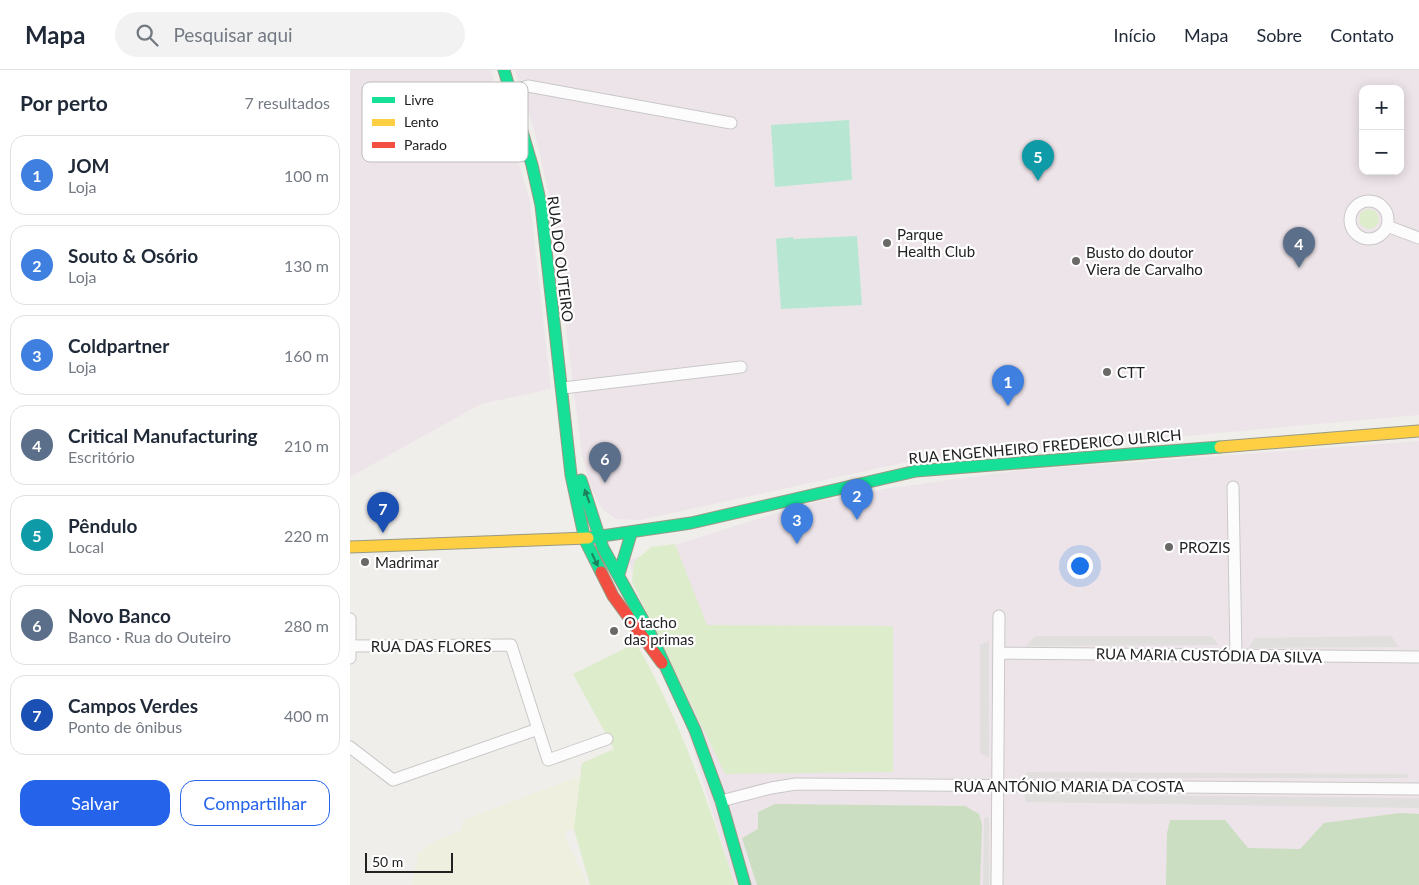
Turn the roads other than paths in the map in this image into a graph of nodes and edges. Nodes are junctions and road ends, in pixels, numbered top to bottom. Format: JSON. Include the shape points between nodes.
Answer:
{"nodes":[{"id":1,"x":528,"y":86,"type":"edge"},
{"id":2,"x":731,"y":123,"type":"dead end"},
{"id":3,"x":528,"y":152,"type":"edge"},
{"id":4,"x":1388,"y":226,"type":"dead end"},
{"id":5,"x":1419,"y":238,"type":"edge"},
{"id":6,"x":741,"y":367,"type":"dead end"},
{"id":7,"x":563,"y":388,"type":"junction"},
{"id":8,"x":1419,"y":431,"type":"edge"},
{"id":9,"x":571,"y":455,"type":"junction"},
{"id":10,"x":1233,"y":487,"type":"dead end"},
{"id":11,"x":631,"y":534,"type":"junction"},
{"id":12,"x":600,"y":538,"type":"junction"},
{"id":13,"x":585,"y":540,"type":"junction"},
{"id":14,"x":350,"y":547,"type":"edge"},
{"id":15,"x":619,"y":574,"type":"junction"},
{"id":16,"x":999,"y":616,"type":"dead end"},
{"id":17,"x":350,"y":619,"type":"edge"},
{"id":18,"x":351,"y":646,"type":"edge"},
{"id":19,"x":1000,"y":653,"type":"junction"},
{"id":20,"x":1236,"y":655,"type":"junction"},
{"id":21,"x":1419,"y":657,"type":"edge"},
{"id":22,"x":350,"y":658,"type":"edge"},
{"id":23,"x":662,"y":663,"type":"junction"},
{"id":24,"x":538,"y":729,"type":"junction"},
{"id":25,"x":606,"y":740,"type":"dead end"},
{"id":26,"x":350,"y":747,"type":"edge"},
{"id":27,"x":998,"y":785,"type":"junction"},
{"id":28,"x":1419,"y":789,"type":"edge"},
{"id":29,"x":720,"y":801,"type":"junction"},
{"id":30,"x":745,"y":885,"type":"edge"},
{"id":31,"x":997,"y":885,"type":"edge"}],
"edges":[{"from":1,"to":2,"type":"street"},
{"from":3,"to":7,"type":"main road","name":"RUA DO OUTEIRO","via":[[541,205]]},
{"from":4,"to":5,"type":"street"},
{"from":6,"to":7,"type":"street"},
{"from":7,"to":9,"type":"main road","name":"RUA DO OUTEIRO"},
{"from":8,"to":11,"type":"main road","name":"RUA ENGENHEIRO FREDERICO ULRICH","via":[[916,471]]},
{"from":12,"to":9,"type":"main road","name":"RUA DO OUTEIRO","one_way":true},
{"from":9,"to":13,"type":"main road","name":"RUA DO OUTEIRO"},
{"from":10,"to":20,"type":"street"},
{"from":11,"to":12,"type":"main road","name":"RUA ENGENHEIRO FREDERICO ULRICH"},
{"from":11,"to":15,"type":"main road"},
{"from":12,"to":13,"type":"main road","name":"RUA ENGENHEIRO FREDERICO ULRICH"},
{"from":12,"to":15,"type":"main road","name":"RUA DO OUTEIRO"},
{"from":13,"to":14,"type":"main road","name":"RUA ENGENHEIRO FREDERICO ULRICH"},
{"from":13,"to":23,"type":"main road","name":"RUA DO OUTEIRO","one_way":true,"via":[[613,596]]},
{"from":15,"to":23,"type":"main road","name":"RUA DO OUTEIRO"},
{"from":16,"to":19,"type":"street"},
{"from":17,"to":18,"type":"street"},
{"from":18,"to":22,"type":"street"},
{"from":18,"to":24,"type":"street","name":"RUA DAS FLORES","via":[[511,645]]},
{"from":19,"to":20,"type":"street","name":"RUA MARIA CUSTÓDIA DA SILVA"},
{"from":19,"to":27,"type":"street"},
{"from":20,"to":21,"type":"street","name":"RUA MARIA CUSTÓDIA DA SILVA"},
{"from":23,"to":29,"type":"main road","via":[[695,730]]},
{"from":24,"to":25,"type":"street","via":[[548,760]]},
{"from":24,"to":26,"type":"street","via":[[393,780]]},
{"from":27,"to":28,"type":"street","name":"RUA ANTÓNIO MARIA DA COSTA"},
{"from":27,"to":29,"type":"street","name":"RUA ANTÓNIO MARIA DA COSTA","via":[[796,784]]},
{"from":27,"to":31,"type":"street"},
{"from":29,"to":30,"type":"main road"}]}
